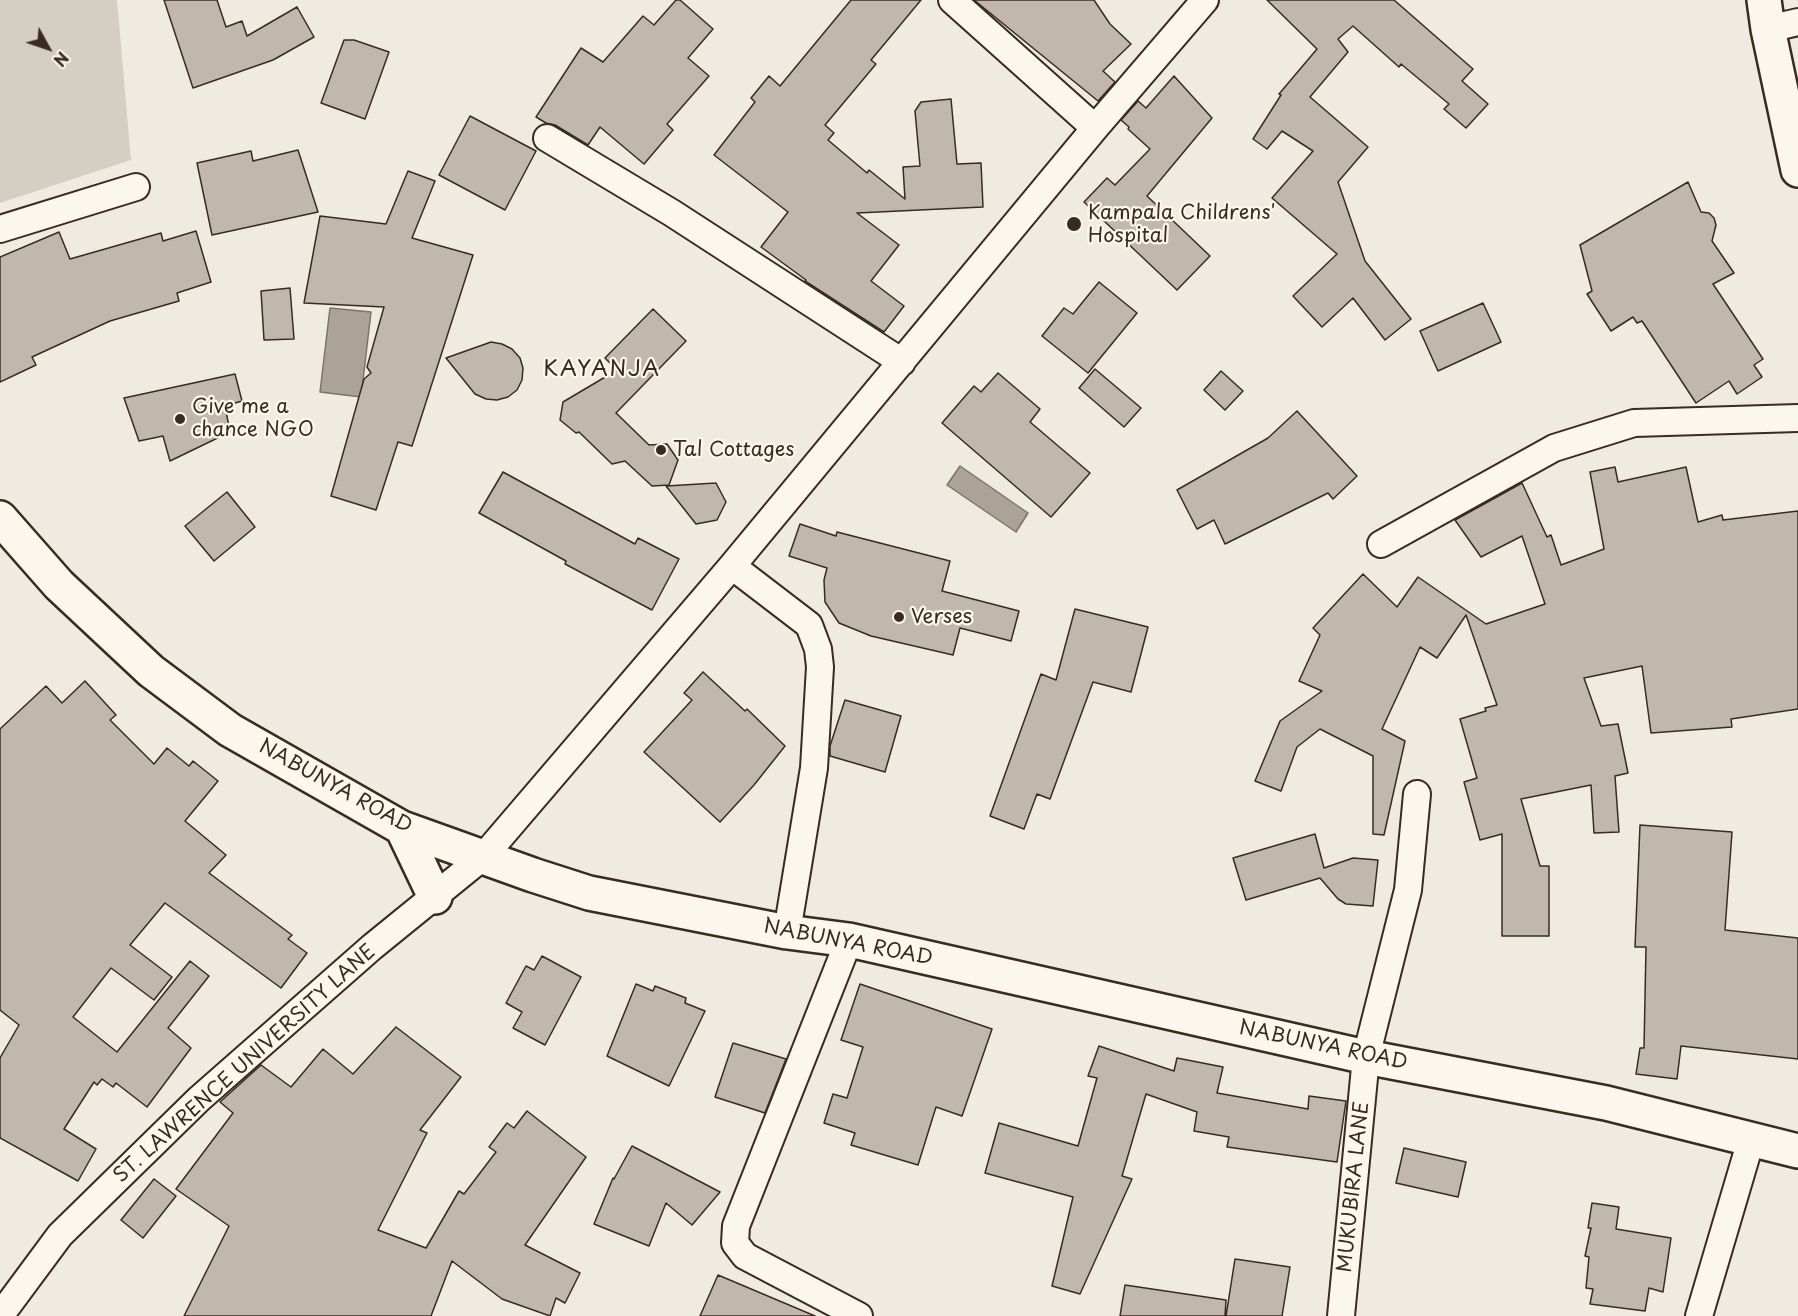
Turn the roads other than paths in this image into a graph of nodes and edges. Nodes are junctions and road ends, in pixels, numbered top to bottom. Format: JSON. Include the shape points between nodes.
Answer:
{"nodes":[{"id":1,"x":952,"y":0,"type":"edge"},
{"id":2,"x":1205,"y":0,"type":"edge"},
{"id":3,"x":1777,"y":17,"type":"edge"},
{"id":4,"x":1095,"y":128,"type":"junction"},
{"id":5,"x":547,"y":138,"type":"dead end"},
{"id":6,"x":1798,"y":170,"type":"edge"},
{"id":7,"x":136,"y":188,"type":"dead end"},
{"id":8,"x":0,"y":229,"type":"edge"},
{"id":9,"x":902,"y":362,"type":"junction"},
{"id":10,"x":1798,"y":418,"type":"edge"},
{"id":11,"x":0,"y":518,"type":"edge"},
{"id":12,"x":1381,"y":544,"type":"dead end"},
{"id":13,"x":732,"y":566,"type":"junction"},
{"id":14,"x":1417,"y":794,"type":"dead end"},
{"id":15,"x":402,"y":828,"type":"junction"},
{"id":16,"x":484,"y":856,"type":"junction"},
{"id":17,"x":435,"y":897,"type":"junction"},
{"id":18,"x":787,"y":932,"type":"junction"},
{"id":19,"x":849,"y":940,"type":"junction"},
{"id":20,"x":1366,"y":1057,"type":"junction"},
{"id":21,"x":1751,"y":1140,"type":"junction"},
{"id":22,"x":1798,"y":1151,"type":"edge"},
{"id":23,"x":0,"y":1316,"type":"edge"},
{"id":24,"x":859,"y":1316,"type":"edge"},
{"id":25,"x":1341,"y":1316,"type":"edge"},
{"id":26,"x":1699,"y":1316,"type":"edge"}],
"edges":[{"from":1,"to":4,"type":"street"},
{"from":2,"to":4,"type":"street","name":"ST. LAWRENCE UNIVERSITY LANE"},
{"from":3,"to":6,"type":"main road"},
{"from":4,"to":9,"type":"street","name":"ST. LAWRENCE UNIVERSITY LANE"},
{"from":5,"to":9,"type":"street","via":[[672,213]]},
{"from":7,"to":8,"type":"street"},
{"from":9,"to":13,"type":"street","name":"ST. LAWRENCE UNIVERSITY LANE"},
{"from":10,"to":12,"type":"street","via":[[1634,423],[1554,448]]},
{"from":11,"to":15,"type":"main road","name":"NABUNYA ROAD","via":[[59,585],[151,671],[230,730]]},
{"from":13,"to":16,"type":"street","name":"ST. LAWRENCE UNIVERSITY LANE"},
{"from":13,"to":18,"type":"street","via":[[809,625],[818,649],[814,768]]},
{"from":14,"to":20,"type":"street","name":"MUKUBIRA LANE","via":[[1408,890]]},
{"from":15,"to":16,"type":"main road","name":"NABUNYA ROAD"},
{"from":15,"to":17,"type":"main road"},
{"from":16,"to":17,"type":"street","name":"ST. LAWRENCE UNIVERSITY LANE"},
{"from":16,"to":18,"type":"main road","name":"NABUNYA ROAD","via":[[589,893]]},
{"from":17,"to":23,"type":"street","name":"ST. LAWRENCE UNIVERSITY LANE","via":[[199,1099],[60,1235]]},
{"from":18,"to":19,"type":"main road","name":"NABUNYA ROAD"},
{"from":19,"to":20,"type":"main road","name":"NABUNYA ROAD"},
{"from":19,"to":24,"type":"street","via":[[736,1226],[735,1243],[745,1256]]},
{"from":20,"to":21,"type":"main road","name":"NABUNYA ROAD","via":[[1606,1103]]},
{"from":20,"to":25,"type":"street","name":"MUKUBIRA LANE"},
{"from":21,"to":22,"type":"main road","name":"NABUNYA ROAD"},
{"from":21,"to":26,"type":"street"}]}
